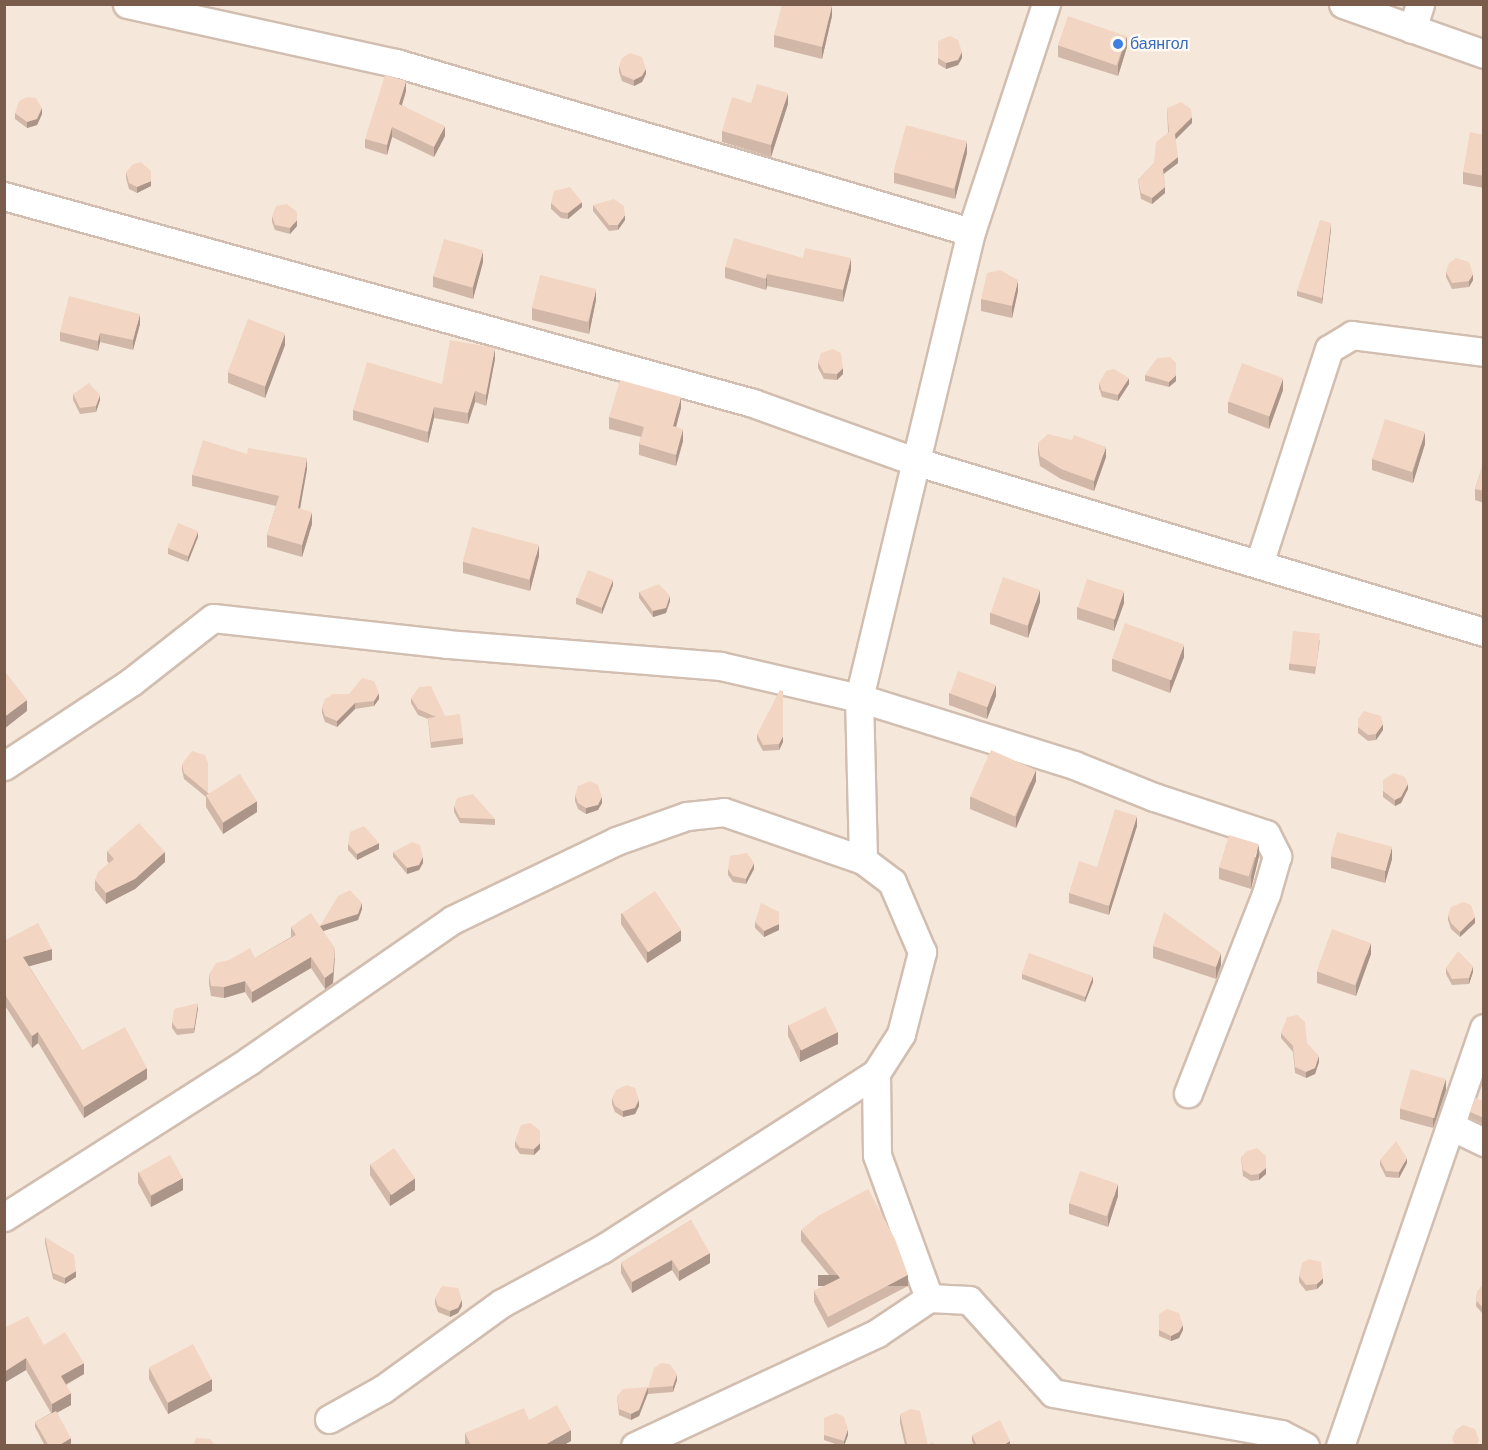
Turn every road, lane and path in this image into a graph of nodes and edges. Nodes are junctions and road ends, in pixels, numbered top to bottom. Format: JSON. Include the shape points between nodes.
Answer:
{"nodes":[{"id":1,"x":127,"y":4,"type":"edge"},
{"id":2,"x":1046,"y":4,"type":"edge"},
{"id":3,"x":1343,"y":4,"type":"edge"},
{"id":4,"x":1416,"y":17,"type":"edge"},
{"id":5,"x":1484,"y":54,"type":"edge"},
{"id":6,"x":4,"y":196,"type":"edge"},
{"id":7,"x":972,"y":232,"type":"junction"},
{"id":8,"x":1484,"y":352,"type":"edge"},
{"id":9,"x":914,"y":461,"type":"junction"},
{"id":10,"x":1259,"y":564,"type":"junction"},
{"id":11,"x":1484,"y":633,"type":"edge"},
{"id":12,"x":859,"y":698,"type":"junction"},
{"id":13,"x":4,"y":766,"type":"edge"},
{"id":14,"x":863,"y":860,"type":"junction"},
{"id":15,"x":1484,"y":1028,"type":"edge"},
{"id":16,"x":876,"y":1073,"type":"junction"},
{"id":17,"x":1188,"y":1093,"type":"dead end"},
{"id":18,"x":1451,"y":1126,"type":"junction"},
{"id":19,"x":1484,"y":1142,"type":"edge"},
{"id":20,"x":4,"y":1217,"type":"edge"},
{"id":21,"x":928,"y":1298,"type":"junction"},
{"id":22,"x":329,"y":1419,"type":"dead end"},
{"id":23,"x":635,"y":1446,"type":"edge"},
{"id":24,"x":1305,"y":1446,"type":"edge"},
{"id":25,"x":1340,"y":1446,"type":"edge"}],
"edges":[{"from":1,"to":7,"type":"street","via":[[396,63]]},
{"from":2,"to":7,"type":"street"},
{"from":3,"to":4,"type":"street"},
{"from":4,"to":5,"type":"street"},
{"from":6,"to":9,"type":"street","via":[[753,403]]},
{"from":7,"to":9,"type":"street"},
{"from":8,"to":10,"type":"street","via":[[1352,334],[1329,349]]},
{"from":9,"to":10,"type":"street"},
{"from":9,"to":12,"type":"street"},
{"from":10,"to":11,"type":"street"},
{"from":12,"to":13,"type":"street","via":[[720,666],[447,644],[213,618],[131,682]]},
{"from":12,"to":14,"type":"street"},
{"from":12,"to":17,"type":"street","via":[[1074,765],[1154,797],[1266,834],[1277,856],[1266,894]]},
{"from":14,"to":16,"type":"street","via":[[892,882],[922,952],[901,1034]]},
{"from":14,"to":20,"type":"street","via":[[724,812],[687,816],[616,841],[442,926],[250,1060]]},
{"from":15,"to":18,"type":"street"},
{"from":16,"to":21,"type":"street","via":[[877,1155]]},
{"from":16,"to":22,"type":"street","via":[[611,1243],[502,1303],[383,1389]]},
{"from":18,"to":19,"type":"street"},
{"from":18,"to":25,"type":"street"},
{"from":21,"to":23,"type":"street","via":[[876,1332]]},
{"from":21,"to":24,"type":"street","via":[[969,1300],[1053,1393],[1281,1434]]}]}
